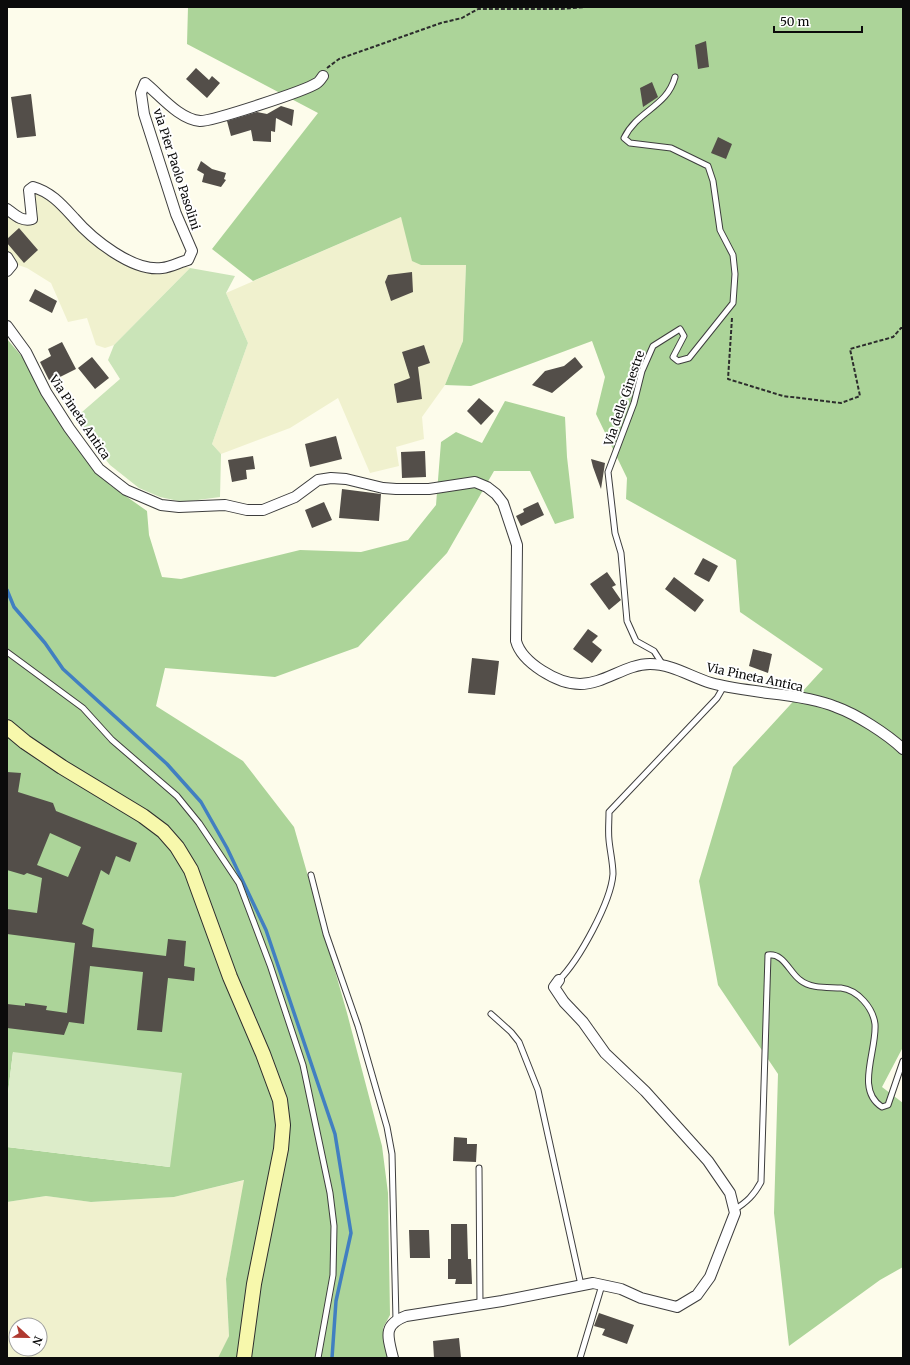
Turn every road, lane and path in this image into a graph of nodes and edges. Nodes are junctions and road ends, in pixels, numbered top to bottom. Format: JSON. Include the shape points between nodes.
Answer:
{"nodes":[{"id":1,"x":586,"y":7,"type":"edge"},
{"id":2,"x":323,"y":76,"type":"joint"},
{"id":3,"x":675,"y":77,"type":"dead end"},
{"id":4,"x":7,"y":209,"type":"edge"},
{"id":5,"x":7,"y":257,"type":"edge"},
{"id":6,"x":7,"y":271,"type":"edge"},
{"id":7,"x":733,"y":303,"type":"junction"},
{"id":8,"x":7,"y":326,"type":"edge"},
{"id":9,"x":903,"y":328,"type":"edge"},
{"id":10,"x":7,"y":652,"type":"edge"},
{"id":11,"x":664,"y":666,"type":"junction"},
{"id":12,"x":724,"y":686,"type":"junction"},
{"id":13,"x":7,"y":727,"type":"edge"},
{"id":14,"x":903,"y":749,"type":"edge"},
{"id":15,"x":311,"y":875,"type":"dead end"},
{"id":16,"x":559,"y":980,"type":"joint"},
{"id":17,"x":491,"y":1014,"type":"dead end"},
{"id":18,"x":903,"y":1061,"type":"edge"},
{"id":19,"x":479,"y":1168,"type":"dead end"},
{"id":20,"x":734,"y":1210,"type":"junction"},
{"id":21,"x":582,"y":1285,"type":"junction"},
{"id":22,"x":602,"y":1285,"type":"junction"},
{"id":23,"x":480,"y":1305,"type":"junction"},
{"id":24,"x":396,"y":1320,"type":"junction"},
{"id":25,"x":244,"y":1358,"type":"edge"},
{"id":26,"x":318,"y":1358,"type":"edge"},
{"id":27,"x":393,"y":1358,"type":"edge"},
{"id":28,"x":580,"y":1358,"type":"edge"}],
"edges":[{"from":1,"to":2,"type":"path","via":[[478,9],[462,18],[440,23],[339,59],[328,65]]},
{"from":2,"to":4,"type":"street","name":"via Pier Paolo Pasolini","via":[[318,83],[290,95],[200,121],[184,116],[145,83],[141,93],[144,114],[176,214],[192,251],[188,260],[161,268],[137,266],[117,256],[76,220],[59,201],[43,190],[33,187],[29,190],[32,220],[22,220]]},
{"from":3,"to":7,"type":"lane","via":[[666,97],[630,126],[624,138],[630,143],[671,148],[708,166],[713,181],[720,230],[733,255]]},
{"from":5,"to":6,"type":"street","via":[[12,265]]},
{"from":7,"to":9,"type":"path","via":[[728,379],[783,396],[841,403],[860,396],[850,349],[893,336]]},
{"from":7,"to":11,"type":"lane","name":"Via delle Ginestre","via":[[689,358],[678,361],[673,357],[684,336],[680,329],[653,346],[608,472],[615,533],[621,553],[627,620],[636,641],[654,651]]},
{"from":8,"to":11,"type":"street","name":"Via Pineta Antica","via":[[26,352],[46,392],[69,428],[99,469],[126,490],[161,505],[225,505],[247,510],[263,510],[295,497],[318,480],[331,478],[396,489],[429,489],[475,482],[496,494],[503,504],[515,535],[518,561],[516,641],[518,650],[527,660],[565,682],[580,684],[636,666]]},
{"from":10,"to":26,"type":"lane","via":[[82,708],[112,740],[177,796],[199,823],[238,883],[270,965],[304,1065],[330,1193],[334,1226],[333,1275]]},
{"from":11,"to":12,"type":"street","name":"Via Pineta Antica"},
{"from":12,"to":14,"type":"street","name":"Via Pineta Antica","via":[[836,706],[874,727]]},
{"from":12,"to":16,"type":"lane","via":[[717,698],[609,812],[613,875],[607,897],[575,960]]},
{"from":13,"to":25,"type":"street","via":[[24,742],[62,767],[143,816],[163,831],[177,847],[191,870],[230,977],[268,1067],[280,1100],[283,1125],[281,1149],[254,1284]]},
{"from":15,"to":24,"type":"lane","via":[[387,1127],[392,1154]]},
{"from":16,"to":20,"type":"street","via":[[554,987],[564,1002],[583,1022],[605,1053],[645,1091],[708,1161],[730,1193]]},
{"from":17,"to":21,"type":"lane","via":[[519,1042],[538,1090]]},
{"from":18,"to":20,"type":"lane","via":[[888,1105],[882,1107],[874,1102],[868,1090],[875,1024],[870,1008],[864,1001],[843,988],[823,988],[800,981],[781,958],[768,955],[761,1182],[755,1194]]},
{"from":19,"to":23,"type":"lane"},
{"from":20,"to":22,"type":"street","via":[[710,1277],[697,1295],[677,1307]]},
{"from":21,"to":22,"type":"street"},
{"from":21,"to":23,"type":"street"},
{"from":22,"to":28,"type":"lane"},
{"from":23,"to":24,"type":"street","via":[[406,1316]]},
{"from":24,"to":27,"type":"street","via":[[389,1327],[387,1336]]}]}
